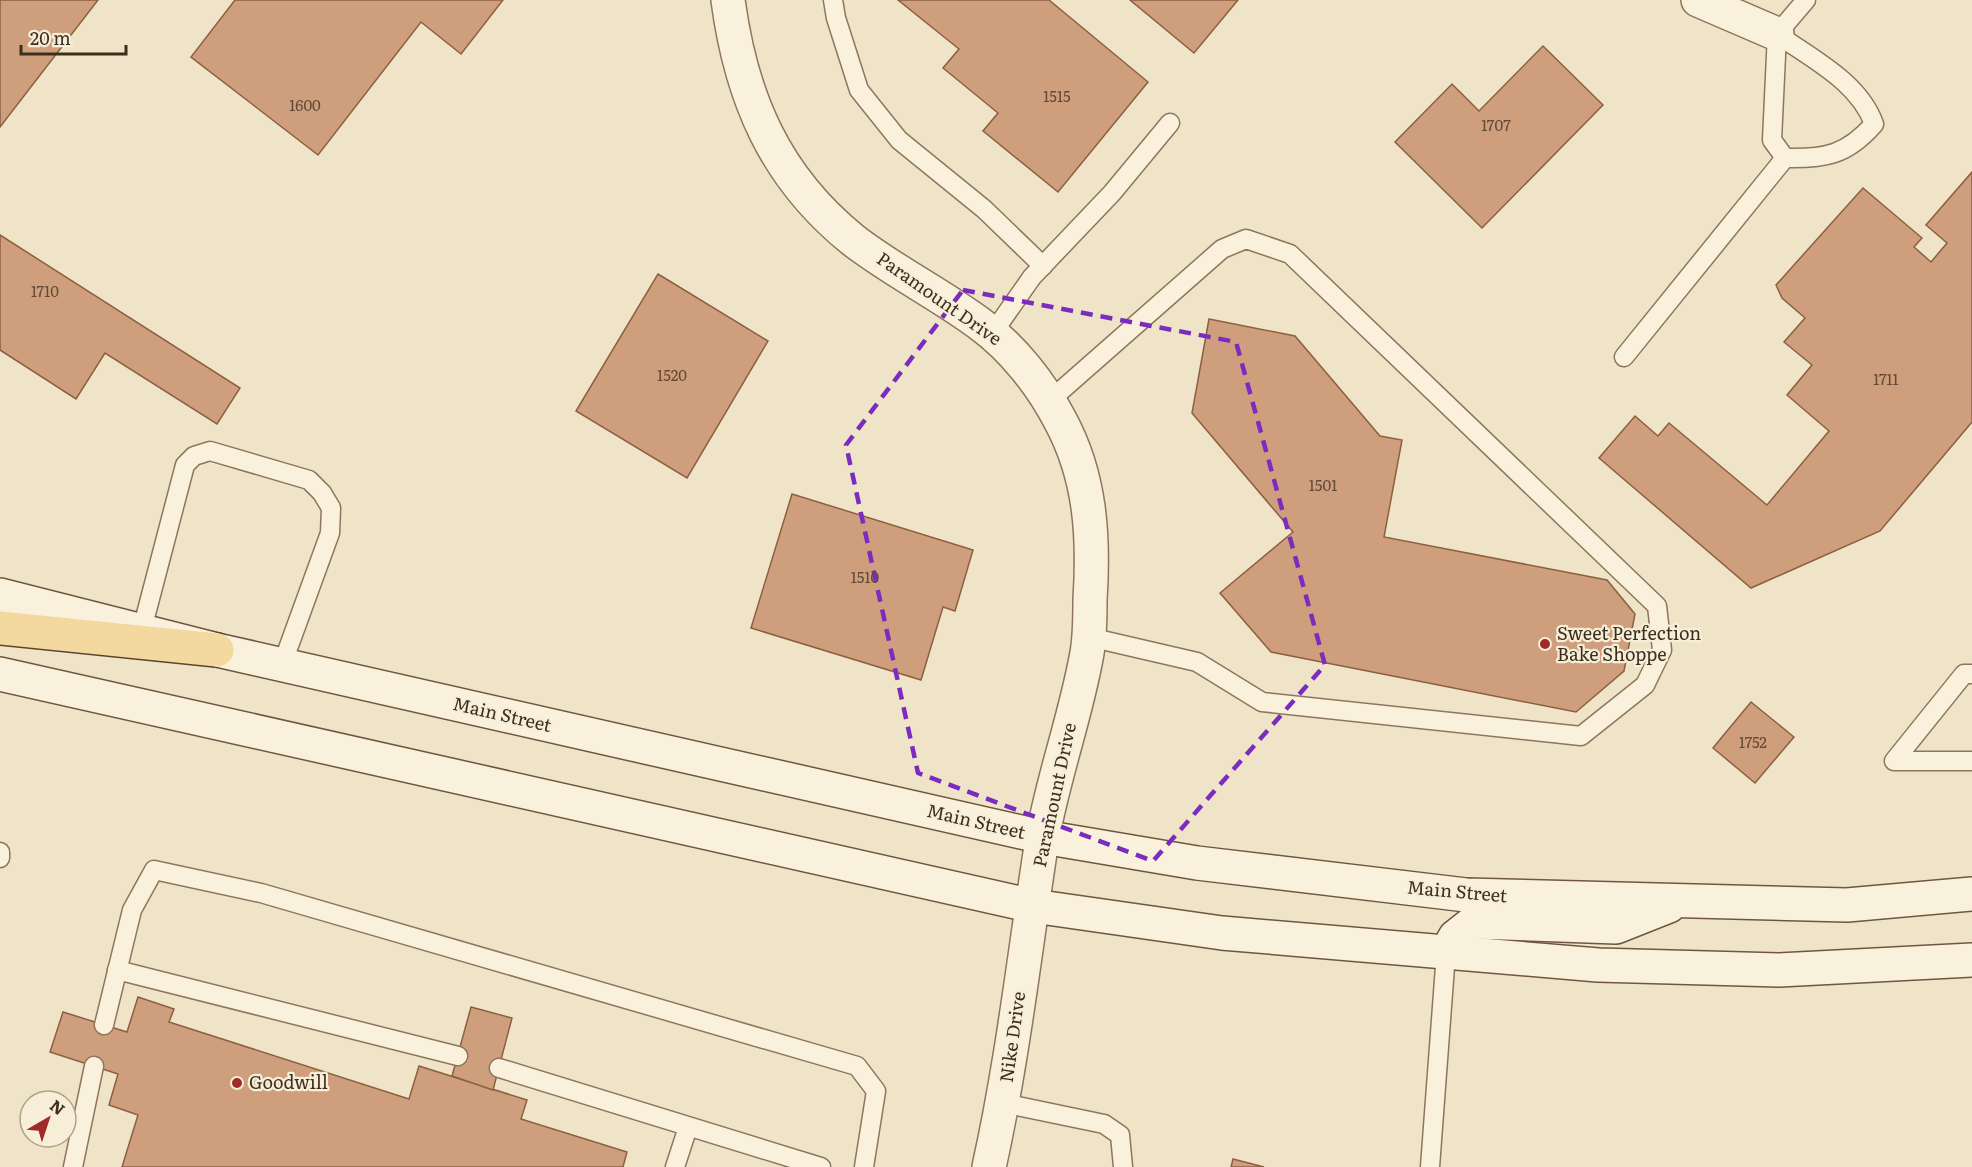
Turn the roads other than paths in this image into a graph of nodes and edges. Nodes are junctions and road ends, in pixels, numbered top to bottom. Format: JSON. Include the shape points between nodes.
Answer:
{"nodes":[{"id":1,"x":729,"y":0,"type":"edge"},
{"id":2,"x":833,"y":0,"type":"edge"},
{"id":3,"x":1698,"y":0,"type":"edge"},
{"id":4,"x":1806,"y":0,"type":"edge"},
{"id":5,"x":1777,"y":34,"type":"junction"},
{"id":6,"x":1170,"y":123,"type":"dead end"},
{"id":7,"x":1785,"y":158,"type":"junction"},
{"id":8,"x":1043,"y":266,"type":"junction"},
{"id":9,"x":992,"y":334,"type":"junction"},
{"id":10,"x":1624,"y":357,"type":"dead end"},
{"id":11,"x":1048,"y":402,"type":"junction"},
{"id":12,"x":0,"y":595,"type":"edge"},
{"id":13,"x":0,"y":628,"type":"edge"},
{"id":14,"x":140,"y":637,"type":"junction"},
{"id":15,"x":1089,"y":637,"type":"junction"},
{"id":16,"x":282,"y":665,"type":"junction"},
{"id":17,"x":0,"y":674,"type":"edge"},
{"id":18,"x":1972,"y":674,"type":"edge"},
{"id":19,"x":1972,"y":761,"type":"edge"},
{"id":20,"x":1043,"y":837,"type":"junction"},
{"id":21,"x":0,"y":852,"type":"edge"},
{"id":22,"x":0,"y":858,"type":"edge"},
{"id":23,"x":1972,"y":894,"type":"edge"},
{"id":24,"x":1682,"y":901,"type":"junction"},
{"id":25,"x":1033,"y":906,"type":"junction"},
{"id":26,"x":1446,"y":953,"type":"junction"},
{"id":27,"x":1972,"y":960,"type":"edge"},
{"id":28,"x":117,"y":970,"type":"junction"},
{"id":29,"x":104,"y":1025,"type":"dead end"},
{"id":30,"x":458,"y":1056,"type":"dead end"},
{"id":31,"x":94,"y":1066,"type":"dead end"},
{"id":32,"x":498,"y":1068,"type":"dead end"},
{"id":33,"x":1003,"y":1103,"type":"junction"},
{"id":34,"x":688,"y":1127,"type":"junction"},
{"id":35,"x":73,"y":1167,"type":"edge"},
{"id":36,"x":675,"y":1167,"type":"edge"},
{"id":37,"x":821,"y":1167,"type":"edge"},
{"id":38,"x":864,"y":1167,"type":"edge"},
{"id":39,"x":989,"y":1167,"type":"edge"},
{"id":40,"x":1123,"y":1167,"type":"edge"},
{"id":41,"x":1430,"y":1167,"type":"edge"}],
"edges":[{"from":1,"to":9,"type":"main road","name":"Paramount Drive","via":[[735,49],[750,99],[775,148],[809,198],[854,240]]},
{"from":2,"to":8,"type":"lane","via":[[859,90],[899,140],[984,209]]},
{"from":3,"to":5,"type":"main road"},
{"from":4,"to":5,"type":"lane"},
{"from":5,"to":7,"type":"lane","via":[[1772,140]]},
{"from":5,"to":7,"type":"lane","via":[[1844,82],[1867,105],[1874,124],[1858,143],[1818,159]]},
{"from":6,"to":8,"type":"lane","via":[[1112,193]]},
{"from":7,"to":10,"type":"lane"},
{"from":8,"to":9,"type":"lane"},
{"from":9,"to":11,"type":"main road","name":"Paramount Drive","via":[[1018,359]]},
{"from":11,"to":15,"type":"main road","name":"Paramount Drive","via":[[1074,449],[1087,490],[1093,558]]},
{"from":11,"to":15,"type":"lane","via":[[1222,249],[1246,239],[1290,254],[1657,606],[1662,650],[1645,685],[1581,736],[1262,702],[1197,662]]},
{"from":12,"to":14,"type":"main road"},
{"from":13,"to":14,"type":"main road"},
{"from":14,"to":16,"type":"main road","name":"Main Street"},
{"from":14,"to":16,"type":"lane","via":[[185,465],[194,456],[210,451],[309,480],[331,508],[330,533]]},
{"from":15,"to":20,"type":"main road","name":"Paramount Drive"},
{"from":16,"to":20,"type":"main road","name":"Main Street"},
{"from":17,"to":25,"type":"main road"},
{"from":18,"to":19,"type":"lane","via":[[1964,674],[1894,761]]},
{"from":20,"to":24,"type":"main road","name":"Main Street","via":[[1197,863],[1466,895]]},
{"from":20,"to":25,"type":"main road","name":"Paramount Drive"},
{"from":21,"to":22,"type":"lane"},
{"from":23,"to":24,"type":"main road","name":"Main Street","via":[[1847,905]]},
{"from":24,"to":26,"type":"main road","via":[[1616,927],[1474,922],[1455,937]]},
{"from":25,"to":26,"type":"main road","via":[[1222,933]]},
{"from":25,"to":33,"type":"main road","name":"Nike Drive"},
{"from":26,"to":27,"type":"main road","via":[[1570,964],[1779,970]]},
{"from":26,"to":41,"type":"lane"},
{"from":28,"to":29,"type":"lane"},
{"from":28,"to":30,"type":"lane"},
{"from":28,"to":38,"type":"lane","via":[[132,910],[154,870],[261,893],[857,1066],[876,1091]]},
{"from":31,"to":35,"type":"lane"},
{"from":32,"to":34,"type":"lane"},
{"from":33,"to":39,"type":"main road","name":"Nike Drive"},
{"from":33,"to":40,"type":"lane","via":[[1104,1124],[1120,1135]]},
{"from":34,"to":36,"type":"lane"},
{"from":34,"to":37,"type":"lane"}]}
